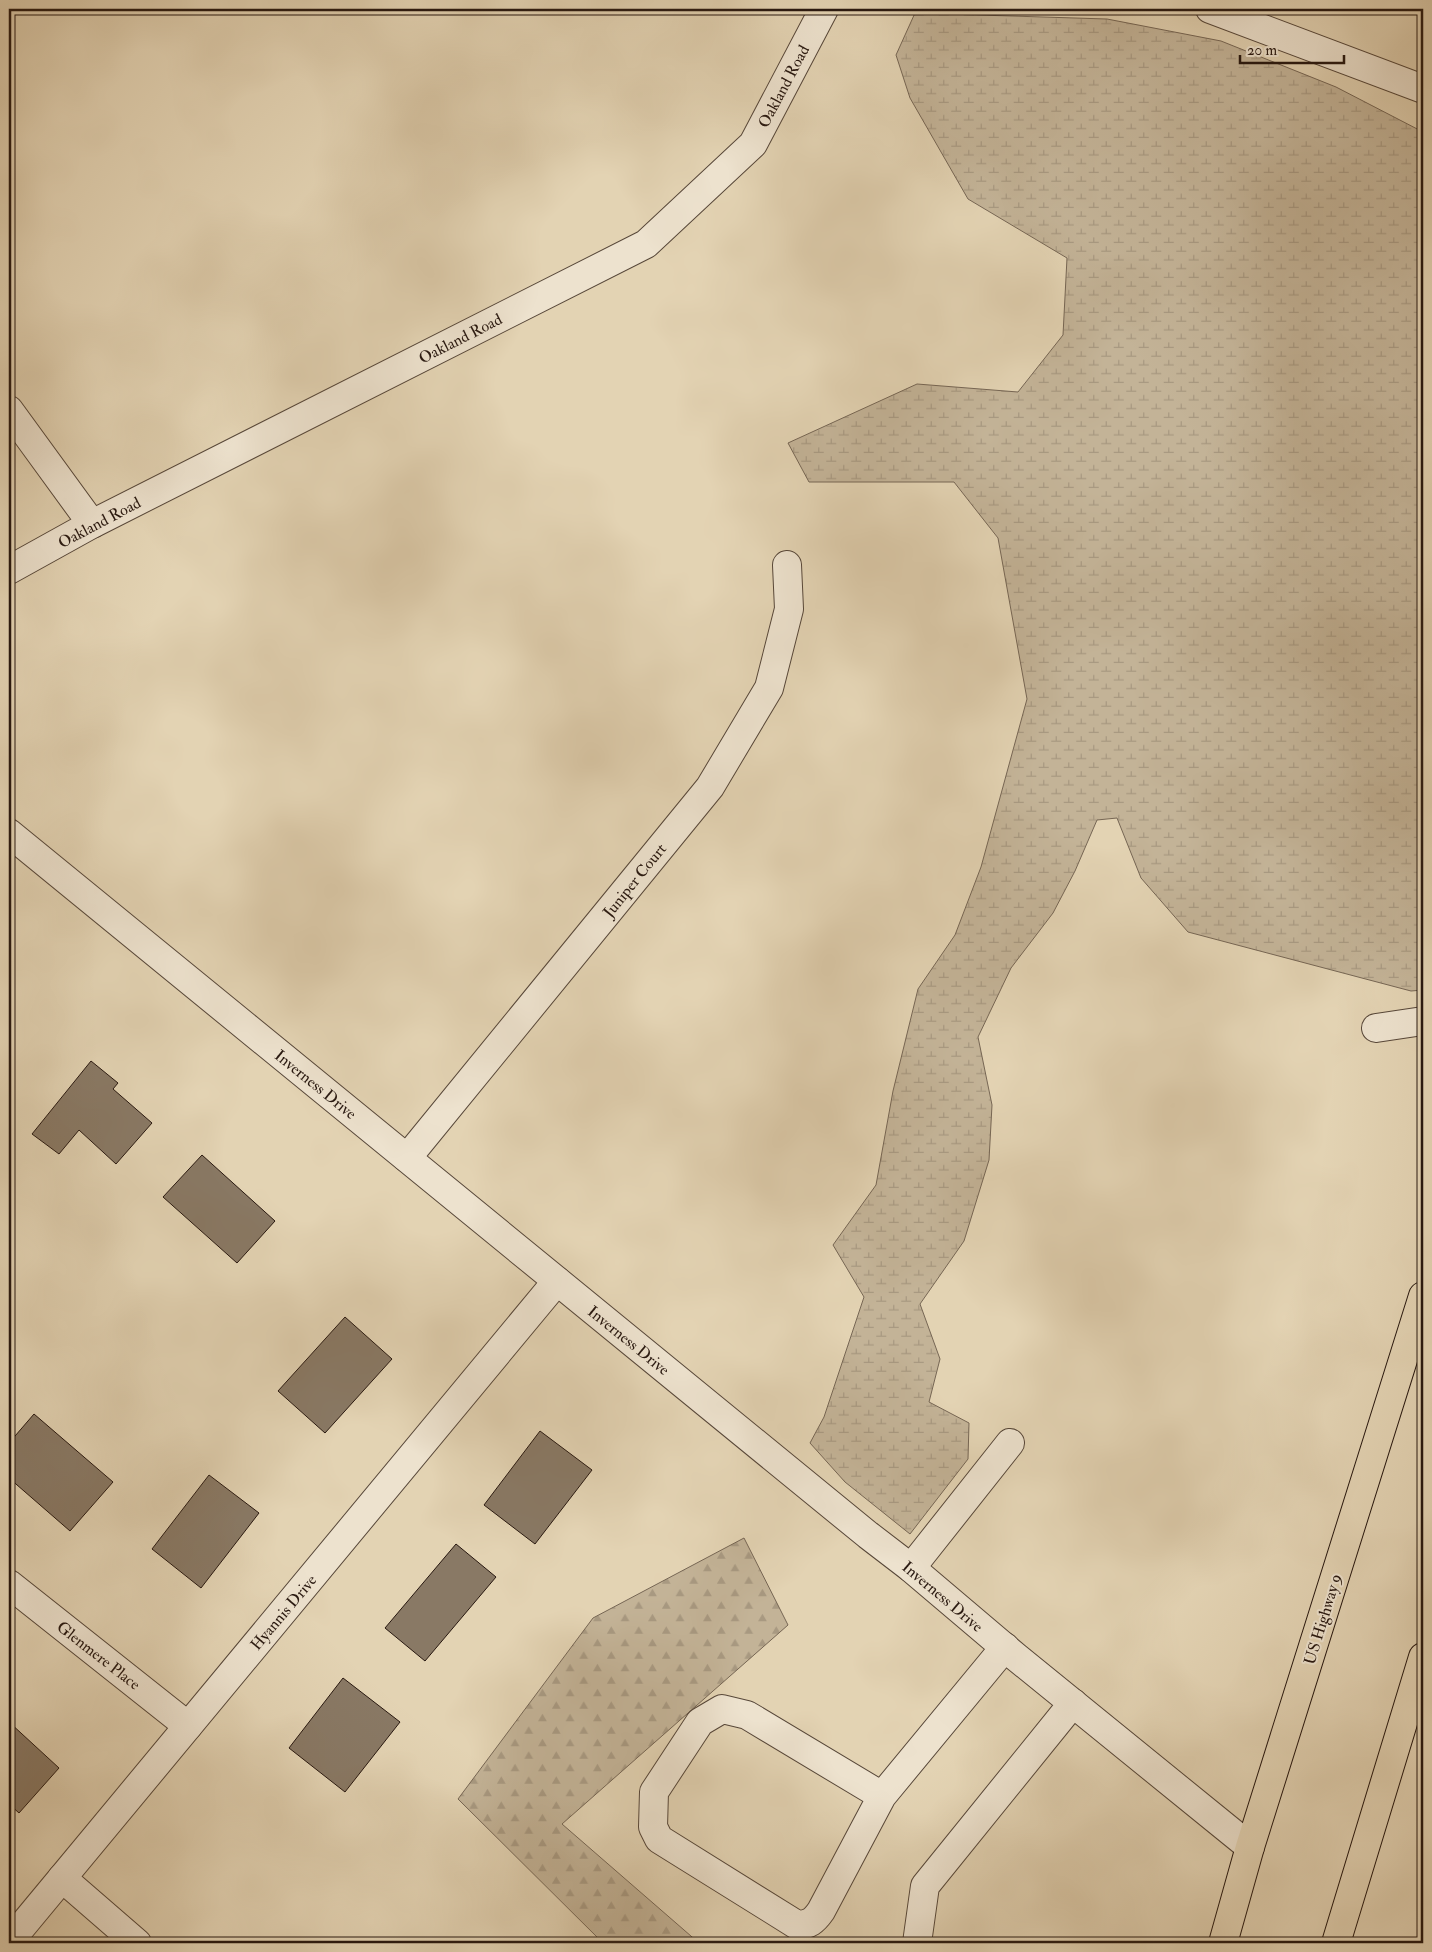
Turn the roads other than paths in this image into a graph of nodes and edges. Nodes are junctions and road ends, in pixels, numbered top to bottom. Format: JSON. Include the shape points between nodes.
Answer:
{"nodes":[{"id":1,"x":824,"y":9,"type":"edge"},
{"id":2,"x":1210,"y":9,"type":"edge"},
{"id":3,"x":1416,"y":86,"type":"edge"},
{"id":4,"x":9,"y":410,"type":"edge"},
{"id":5,"x":92,"y":524,"type":"junction"},
{"id":6,"x":787,"y":566,"type":"dead end"},
{"id":7,"x":9,"y":570,"type":"edge"},
{"id":8,"x":9,"y":833,"type":"edge"},
{"id":9,"x":1423,"y":1021,"type":"edge"},
{"id":10,"x":1376,"y":1028,"type":"dead end"},
{"id":11,"x":407,"y":1158,"type":"junction"},
{"id":12,"x":557,"y":1282,"type":"junction"},
{"id":13,"x":1423,"y":1296,"type":"edge"},
{"id":14,"x":1010,"y":1443,"type":"dead end"},
{"id":15,"x":912,"y":1568,"type":"junction"},
{"id":16,"x":9,"y":1584,"type":"edge"},
{"id":17,"x":1005,"y":1647,"type":"junction"},
{"id":18,"x":1423,"y":1658,"type":"edge"},
{"id":19,"x":1073,"y":1703,"type":"junction"},
{"id":20,"x":188,"y":1726,"type":"junction"},
{"id":21,"x":882,"y":1796,"type":"junction"},
{"id":22,"x":1250,"y":1848,"type":"junction"},
{"id":23,"x":62,"y":1878,"type":"junction"},
{"id":24,"x":9,"y":1942,"type":"edge"},
{"id":25,"x":137,"y":1943,"type":"edge"},
{"id":26,"x":917,"y":1943,"type":"edge"},
{"id":27,"x":1223,"y":1943,"type":"edge"},
{"id":28,"x":1336,"y":1943,"type":"edge"}],
"edges":[{"from":1,"to":5,"type":"street","name":"Oakland Road","via":[[753,144],[646,244]]},
{"from":2,"to":3,"type":"street"},
{"from":4,"to":5,"type":"street"},
{"from":5,"to":7,"type":"street","name":"Oakland Road"},
{"from":6,"to":11,"type":"street","name":"Juniper Court","via":[[789,609],[769,688],[710,787]]},
{"from":8,"to":11,"type":"street","name":"Inverness Drive"},
{"from":9,"to":10,"type":"street"},
{"from":11,"to":12,"type":"street","name":"Inverness Drive"},
{"from":12,"to":15,"type":"street","name":"Inverness Drive"},
{"from":12,"to":20,"type":"street","name":"Hyannis Drive"},
{"from":13,"to":22,"type":"highway","name":"US Highway 9"},
{"from":14,"to":15,"type":"street"},
{"from":15,"to":17,"type":"street","name":"Inverness Drive"},
{"from":16,"to":20,"type":"street","name":"Glenmere Place"},
{"from":17,"to":19,"type":"street","name":"Inverness Drive"},
{"from":17,"to":21,"type":"street"},
{"from":18,"to":28,"type":"highway"},
{"from":19,"to":22,"type":"street","name":"Inverness Drive"},
{"from":19,"to":26,"type":"street","via":[[925,1886]]},
{"from":20,"to":23,"type":"street","name":"Hyannis Drive"},
{"from":21,"to":21,"type":"street","via":[[821,1911],[805,1925],[797,1925],[659,1839],[653,1827],[654,1792],[700,1722],[722,1709],[748,1715]]},
{"from":22,"to":27,"type":"highway","name":"US Highway 9"},
{"from":23,"to":24,"type":"street","name":"Hyannis Drive"},
{"from":23,"to":25,"type":"street"}]}
